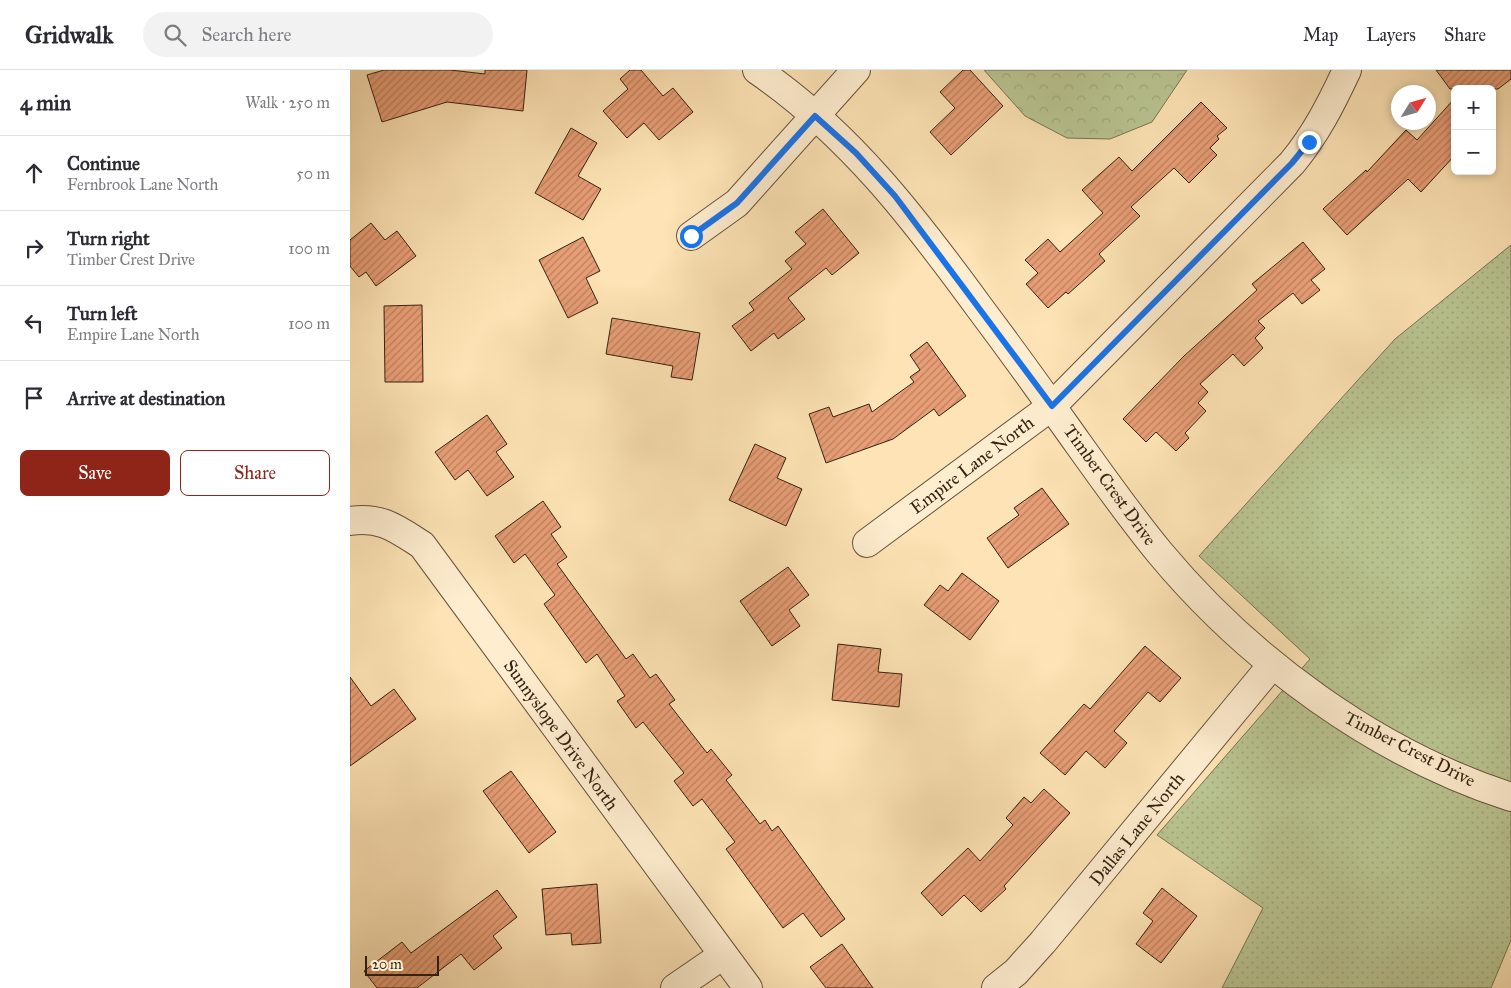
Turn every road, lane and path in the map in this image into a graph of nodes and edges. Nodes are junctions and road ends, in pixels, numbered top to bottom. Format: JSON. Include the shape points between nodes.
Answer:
{"nodes":[{"id":1,"x":758,"y":70,"type":"edge"},
{"id":2,"x":856,"y":70,"type":"edge"},
{"id":3,"x":1347,"y":70,"type":"edge"},
{"id":4,"x":815,"y":116,"type":"junction"},
{"id":5,"x":691,"y":236,"type":"dead end"},
{"id":6,"x":1052,"y":406,"type":"junction"},
{"id":7,"x":350,"y":521,"type":"edge"},
{"id":8,"x":867,"y":543,"type":"dead end"},
{"id":9,"x":1272,"y":664,"type":"junction"},
{"id":10,"x":1511,"y":797,"type":"edge"},
{"id":11,"x":723,"y":955,"type":"junction"},
{"id":12,"x":675,"y":988,"type":"edge"},
{"id":13,"x":748,"y":988,"type":"edge"},
{"id":14,"x":996,"y":988,"type":"edge"}],
"edges":[{"from":1,"to":4,"type":"street","name":"Timber Crest Drive"},
{"from":2,"to":4,"type":"street"},
{"from":3,"to":6,"type":"street","name":"Empire Lane North","via":[[1329,110],[1292,163]]},
{"from":4,"to":5,"type":"street","via":[[737,203]]},
{"from":4,"to":6,"type":"street","name":"Timber Crest Drive","via":[[856,153],[895,196]]},
{"from":6,"to":8,"type":"street","name":"Empire Lane North"},
{"from":6,"to":9,"type":"street","name":"Timber Crest Drive","via":[[1161,554]]},
{"from":7,"to":11,"type":"street","name":"Sunnyslope Drive North","via":[[365,518],[390,524],[422,545]]},
{"from":9,"to":10,"type":"street","name":"Timber Crest Drive","via":[[1334,710],[1412,754]]},
{"from":9,"to":14,"type":"street","name":"Dallas Lane North","via":[[1043,942],[1016,972]]},
{"from":11,"to":12,"type":"street"},
{"from":11,"to":13,"type":"street","name":"Sunnyslope Drive North"}]}
